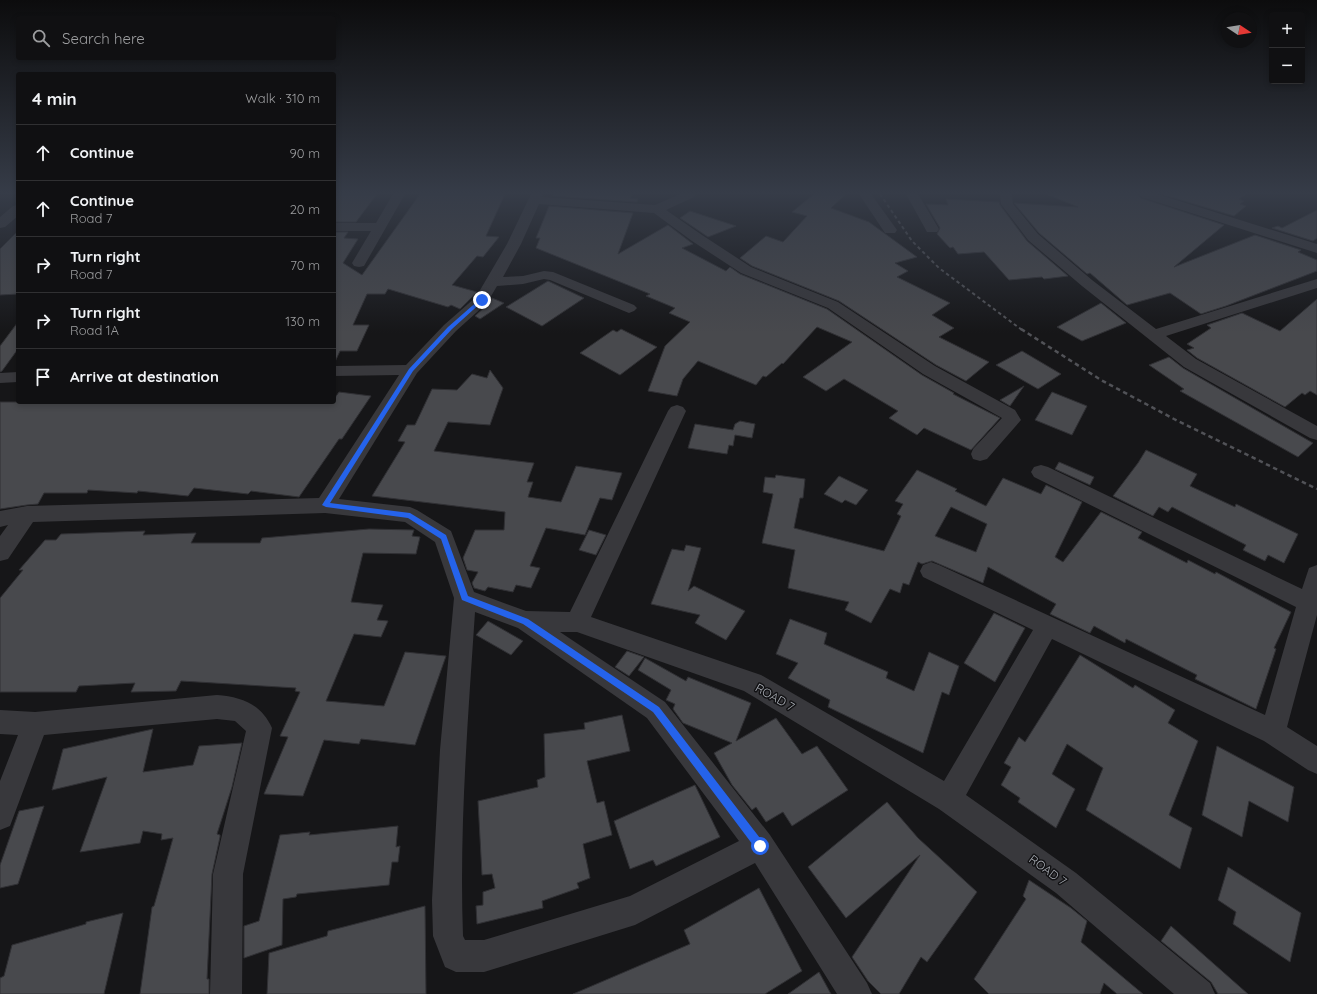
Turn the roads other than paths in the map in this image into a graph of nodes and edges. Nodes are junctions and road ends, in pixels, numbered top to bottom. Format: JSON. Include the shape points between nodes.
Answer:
{"nodes":[{"id":1,"x":372,"y":240,"type":"edge"},
{"id":2,"x":516,"y":240,"type":"edge"},
{"id":3,"x":701,"y":240,"type":"edge"},
{"id":4,"x":1037,"y":240,"type":"edge"},
{"id":5,"x":1290,"y":240,"type":"edge"},
{"id":6,"x":1317,"y":249,"type":"edge"},
{"id":7,"x":359,"y":263,"type":"dead end"},
{"id":8,"x":492,"y":282,"type":"junction"},
{"id":9,"x":1317,"y":283,"type":"edge"},
{"id":10,"x":629,"y":308,"type":"dead end"},
{"id":11,"x":1154,"y":335,"type":"junction"},
{"id":12,"x":411,"y":370,"type":"junction"},
{"id":13,"x":336,"y":371,"type":"edge"},
{"id":14,"x":16,"y":377,"type":"edge"},
{"id":15,"x":0,"y":378,"type":"edge"},
{"id":16,"x":677,"y":411,"type":"dead end"},
{"id":17,"x":1317,"y":434,"type":"edge"},
{"id":18,"x":980,"y":454,"type":"dead end"},
{"id":19,"x":1041,"y":472,"type":"dead end"},
{"id":20,"x":326,"y":505,"type":"junction"},
{"id":21,"x":27,"y":514,"type":"junction"},
{"id":22,"x":0,"y":519,"type":"edge"},
{"id":23,"x":0,"y":553,"type":"edge"},
{"id":24,"x":931,"y":570,"type":"dead end"},
{"id":25,"x":1317,"y":574,"type":"edge"},
{"id":26,"x":465,"y":598,"type":"junction"},
{"id":27,"x":1310,"y":603,"type":"junction"},
{"id":28,"x":526,"y":622,"type":"junction"},
{"id":29,"x":577,"y":622,"type":"junction"},
{"id":30,"x":1048,"y":624,"type":"junction"},
{"id":31,"x":0,"y":722,"type":"edge"},
{"id":32,"x":35,"y":724,"type":"junction"},
{"id":33,"x":1273,"y":732,"type":"junction"},
{"id":34,"x":1317,"y":761,"type":"edge"},
{"id":35,"x":949,"y":799,"type":"junction"},
{"id":36,"x":0,"y":816,"type":"edge"},
{"id":37,"x":760,"y":846,"type":"junction"},
{"id":38,"x":226,"y":994,"type":"edge"},
{"id":39,"x":856,"y":994,"type":"edge"},
{"id":40,"x":1199,"y":994,"type":"edge"}],
"edges":[{"from":1,"to":7,"type":"street"},
{"from":2,"to":8,"type":"street"},
{"from":3,"to":18,"type":"street","via":[[746,270],[833,305],[929,370],[1009,414],[1012,420]]},
{"from":4,"to":11,"type":"street"},
{"from":5,"to":6,"type":"street"},
{"from":8,"to":10,"type":"street","via":[[553,276]]},
{"from":8,"to":12,"type":"street","via":[[482,300],[450,328]]},
{"from":9,"to":11,"type":"street"},
{"from":11,"to":17,"type":"street","via":[[1190,363]]},
{"from":12,"to":13,"type":"street"},
{"from":12,"to":20,"type":"street"},
{"from":14,"to":15,"type":"street"},
{"from":16,"to":29,"type":"street"},
{"from":19,"to":27,"type":"street"},
{"from":20,"to":21,"type":"street"},
{"from":20,"to":26,"type":"street","via":[[410,515],[444,537]]},
{"from":21,"to":22,"type":"street"},
{"from":21,"to":23,"type":"street"},
{"from":24,"to":30,"type":"street"},
{"from":25,"to":27,"type":"street"},
{"from":26,"to":28,"type":"street","name":"ROAD 7"},
{"from":26,"to":37,"type":"street","via":[[453,750],[447,900],[448,936],[456,956],[484,956],[635,910]]},
{"from":27,"to":33,"type":"street"},
{"from":28,"to":29,"type":"street","name":"ROAD 7"},
{"from":28,"to":37,"type":"street","via":[[656,710]]},
{"from":29,"to":35,"type":"street","name":"ROAD 7","via":[[752,684]]},
{"from":30,"to":33,"type":"street"},
{"from":30,"to":35,"type":"street"},
{"from":31,"to":32,"type":"street"},
{"from":32,"to":36,"type":"street"},
{"from":32,"to":38,"type":"street","via":[[218,707],[238,709],[251,717],[259,728],[228,874]]},
{"from":33,"to":34,"type":"street"},
{"from":35,"to":40,"type":"street","name":"ROAD 7","via":[[1066,883]]},
{"from":37,"to":39,"type":"street"}]}
